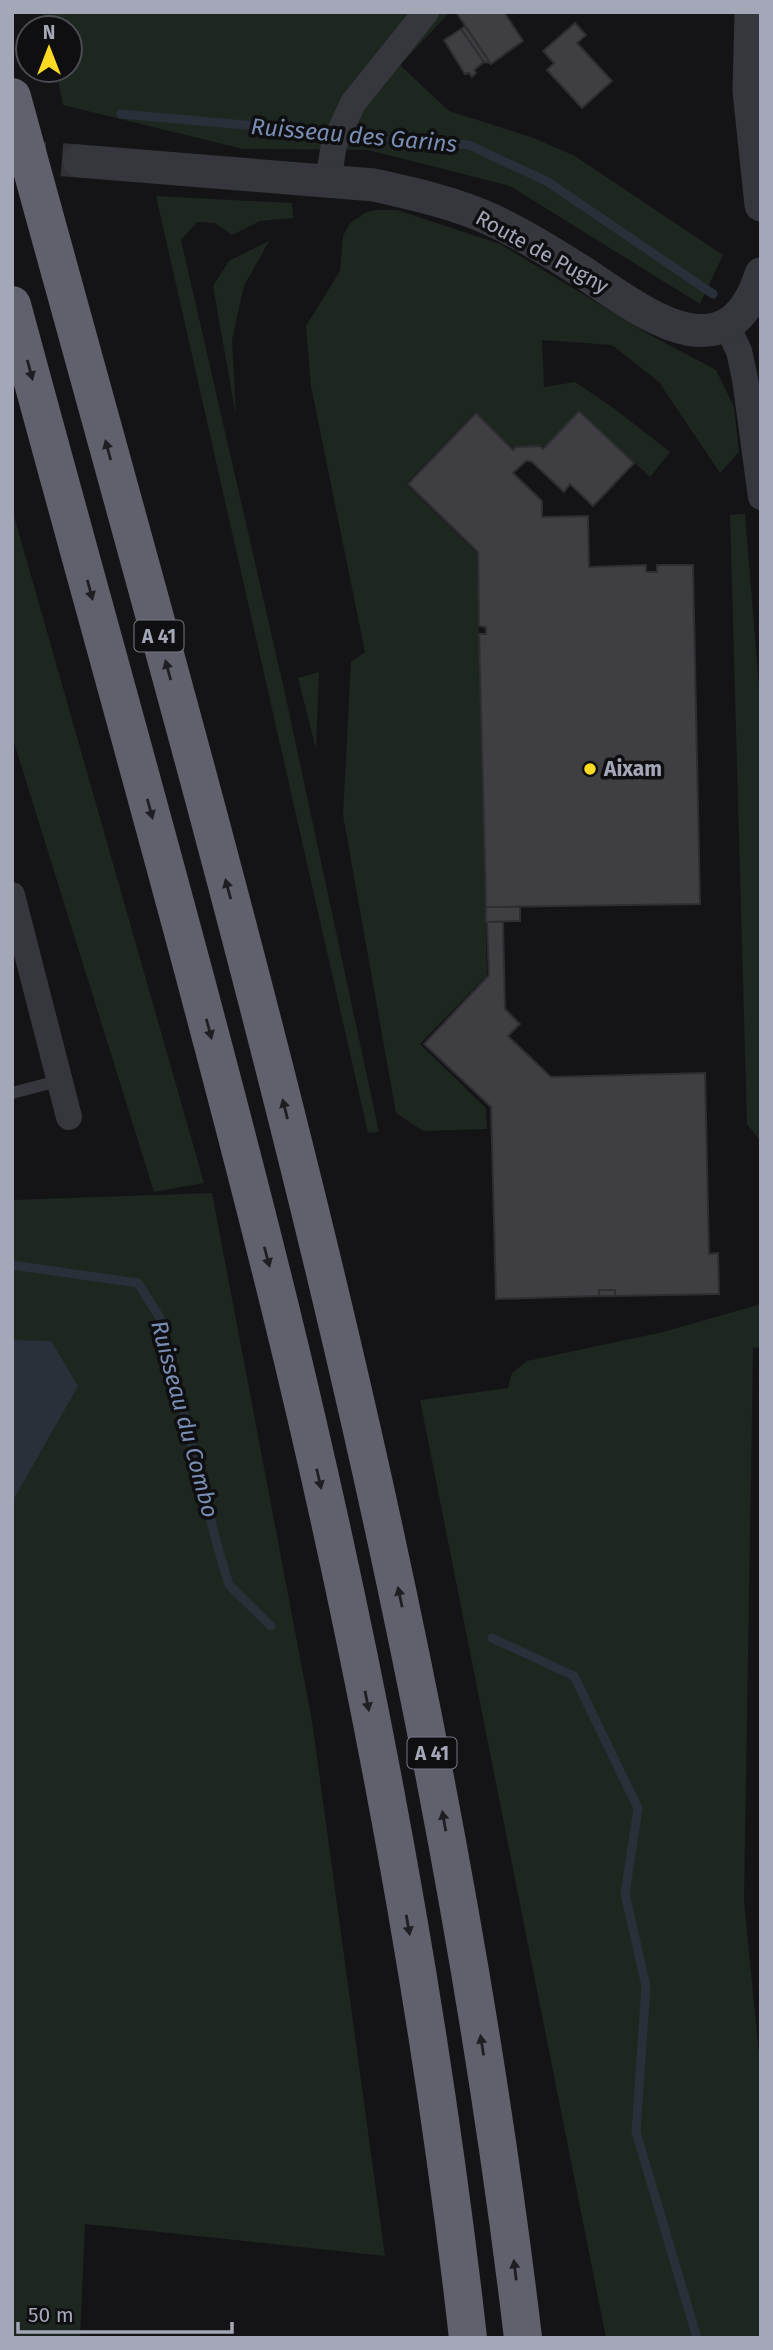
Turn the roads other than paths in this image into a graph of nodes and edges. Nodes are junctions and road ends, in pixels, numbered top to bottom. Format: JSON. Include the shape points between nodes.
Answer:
{"nodes":[{"id":1,"x":426,"y":12,"type":"edge"},
{"id":2,"x":751,"y":12,"type":"edge"},
{"id":3,"x":12,"y":97,"type":"edge"},
{"id":4,"x":79,"y":162,"type":"tunnel mouth"},
{"id":5,"x":328,"y":181,"type":"junction"},
{"id":6,"x":761,"y":205,"type":"edge"},
{"id":7,"x":761,"y":274,"type":"edge"},
{"id":8,"x":12,"y":304,"type":"edge"},
{"id":9,"x":726,"y":324,"type":"junction"},
{"id":10,"x":761,"y":497,"type":"edge"},
{"id":11,"x":12,"y":895,"type":"edge"},
{"id":12,"x":58,"y":1081,"type":"junction"},
{"id":13,"x":12,"y":1093,"type":"edge"},
{"id":14,"x":69,"y":1117,"type":"dead end"},
{"id":15,"x":468,"y":2338,"type":"edge"},
{"id":16,"x":523,"y":2338,"type":"edge"}],
"edges":[{"from":1,"to":5,"type":"street","via":[[354,103],[334,144]]},
{"from":2,"to":6,"type":"street","via":[[749,91]]},
{"from":16,"to":3,"type":"highway","number":"A 41","one_way":true,"via":[[457,1890],[427,1725],[364,1433],[261,1015]]},
{"from":4,"to":5,"type":"street","name":"Route de Pugny"},
{"from":5,"to":9,"type":"street","name":"Route de Pugny","via":[[414,194],[492,220],[673,326],[695,330]]},
{"from":7,"to":9,"type":"street","via":[[748,306]]},
{"from":8,"to":15,"type":"highway","number":"A 41","one_way":true,"via":[[213,1046],[322,1491],[408,1925]]},
{"from":9,"to":10,"type":"street","via":[[743,369]]},
{"from":11,"to":12,"type":"street"},
{"from":12,"to":13,"type":"lane"},
{"from":12,"to":14,"type":"street"}]}
